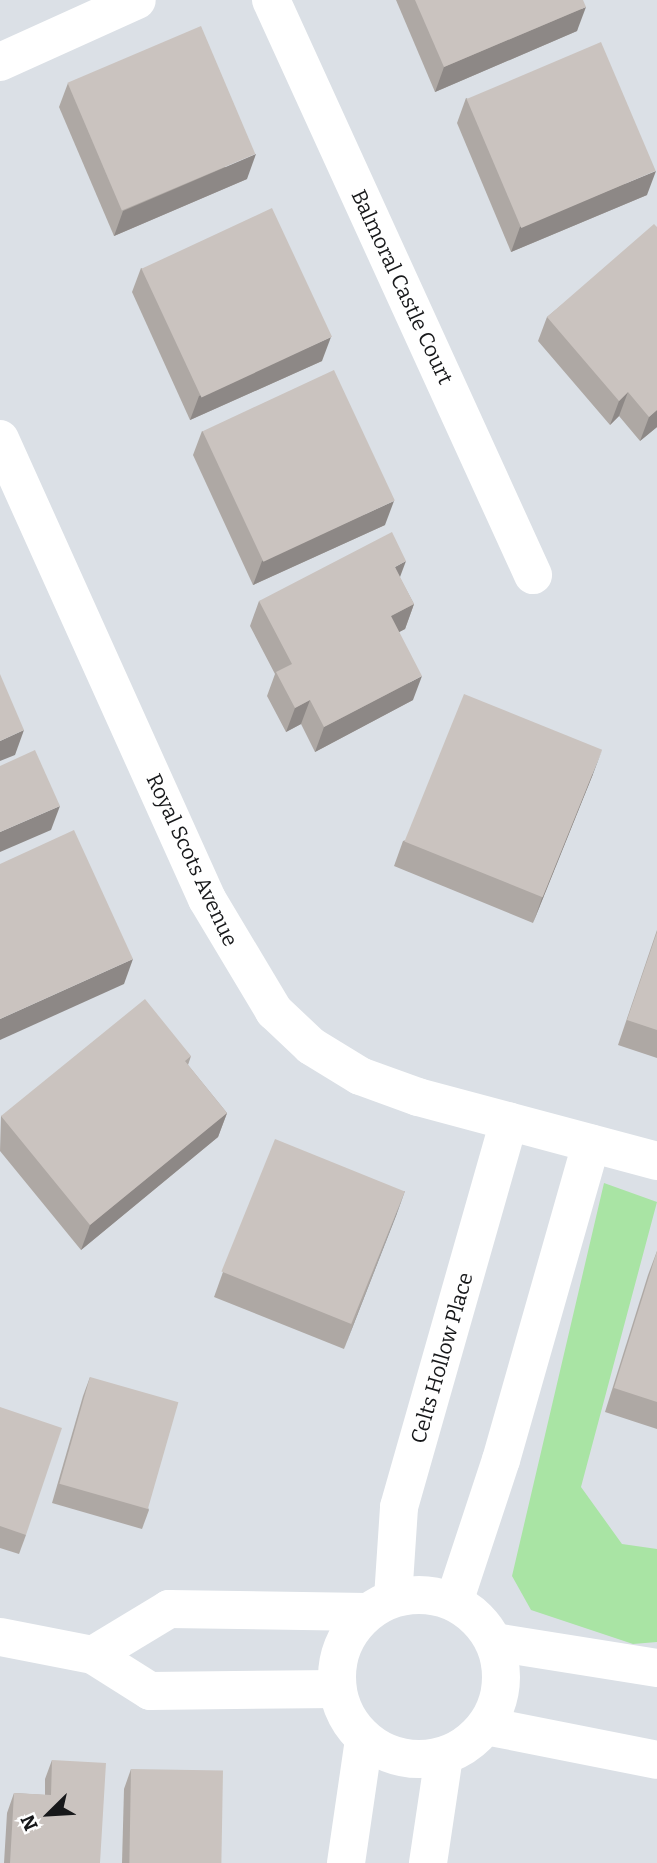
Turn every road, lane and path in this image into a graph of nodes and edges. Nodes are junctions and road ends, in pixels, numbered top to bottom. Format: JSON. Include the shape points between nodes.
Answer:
{"nodes":[{"id":1,"x":136,"y":0,"type":"edge"},
{"id":2,"x":271,"y":0,"type":"edge"},
{"id":3,"x":0,"y":62,"type":"edge"},
{"id":4,"x":0,"y":439,"type":"edge"},
{"id":5,"x":533,"y":575,"type":"dead end"},
{"id":6,"x":509,"y":1121,"type":"junction"},
{"id":7,"x":591,"y":1144,"type":"junction"},
{"id":8,"x":657,"y":1161,"type":"edge"},
{"id":9,"x":454,"y":1602,"type":"junction"},
{"id":10,"x":380,"y":1605,"type":"junction"},
{"id":11,"x":0,"y":1637,"type":"edge"},
{"id":12,"x":494,"y":1642,"type":"junction"},
{"id":13,"x":93,"y":1655,"type":"junction"},
{"id":14,"x":657,"y":1668,"type":"edge"},
{"id":15,"x":337,"y":1689,"type":"junction"},
{"id":16,"x":486,"y":1726,"type":"junction"},
{"id":17,"x":364,"y":1739,"type":"junction"},
{"id":18,"x":444,"y":1756,"type":"junction"},
{"id":19,"x":657,"y":1760,"type":"edge"},
{"id":20,"x":346,"y":1863,"type":"edge"},
{"id":21,"x":428,"y":1863,"type":"edge"}],
"edges":[{"from":1,"to":3,"type":"street"},
{"from":2,"to":5,"type":"street","name":"Balmoral Castle Court"},
{"from":4,"to":6,"type":"street","name":"Royal Scots Avenue","via":[[206,899],[274,1012],[311,1046],[360,1076]]},
{"from":6,"to":7,"type":"street","name":"Royal Scots Avenue"},
{"from":6,"to":10,"type":"street","name":"Celts Hollow Place","via":[[399,1507]]},
{"from":7,"to":8,"type":"street","name":"Royal Scots Avenue"},
{"from":7,"to":9,"type":"street","via":[[501,1460]]},
{"from":9,"to":10,"type":"street","via":[[413,1594]]},
{"from":9,"to":12,"type":"street","via":[[478,1618]]},
{"from":10,"to":13,"type":"street","via":[[169,1609]]},
{"from":10,"to":15,"type":"street","via":[[345,1642]]},
{"from":11,"to":13,"type":"street"},
{"from":12,"to":14,"type":"street"},
{"from":12,"to":16,"type":"street","via":[[502,1685]]},
{"from":13,"to":15,"type":"street","via":[[150,1691]]},
{"from":15,"to":17,"type":"street","via":[[346,1716]]},
{"from":16,"to":18,"type":"street","via":[[468,1745]]},
{"from":16,"to":19,"type":"street"},
{"from":17,"to":18,"type":"street","via":[[388,1754],[416,1760]]},
{"from":17,"to":20,"type":"street"},
{"from":18,"to":21,"type":"street"}]}
